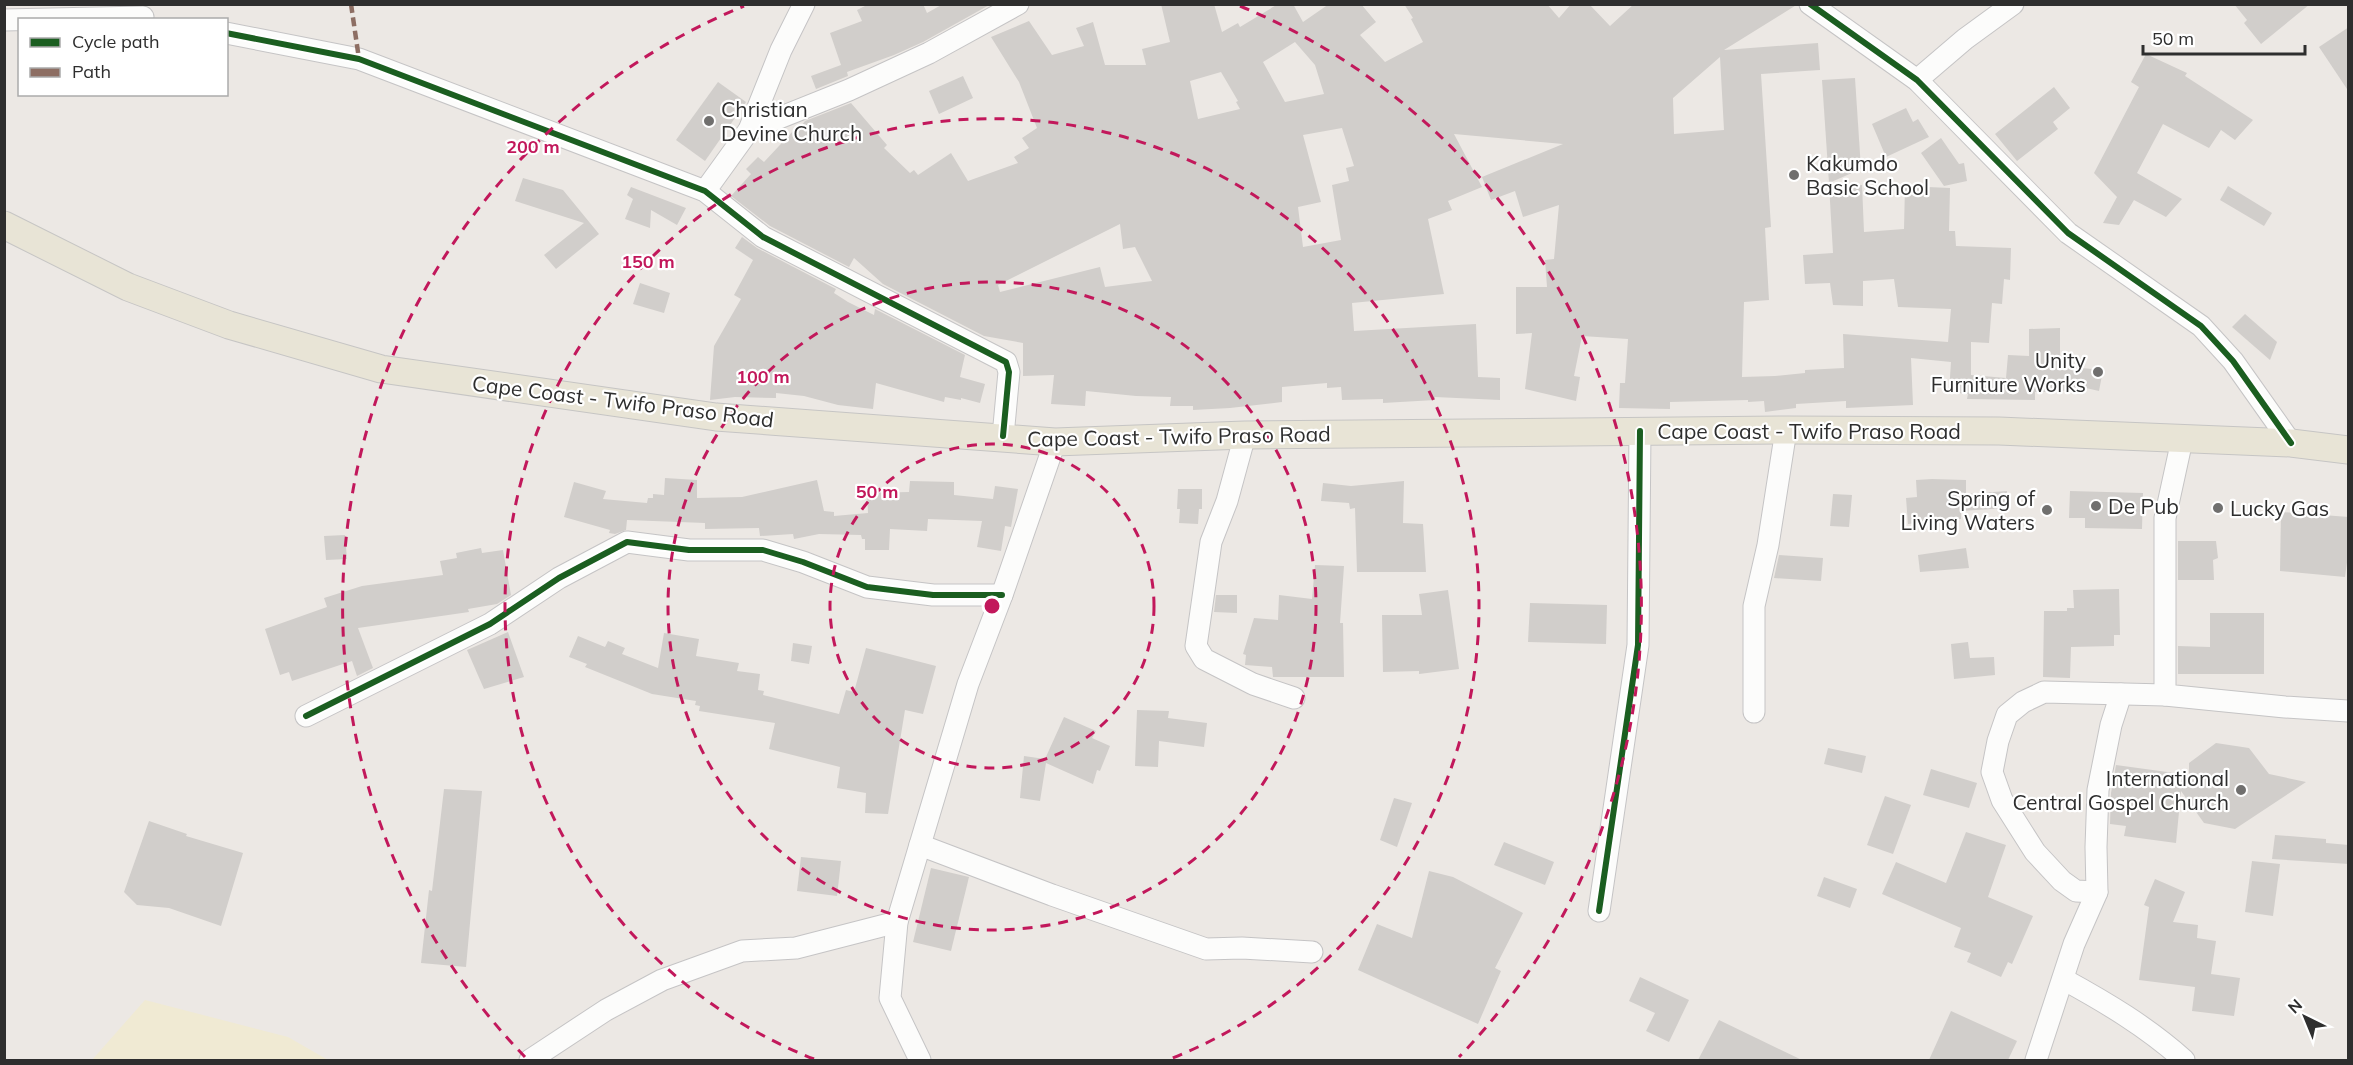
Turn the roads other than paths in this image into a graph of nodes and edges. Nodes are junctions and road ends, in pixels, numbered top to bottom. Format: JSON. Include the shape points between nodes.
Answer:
{"nodes":[{"id":1,"x":804,"y":4,"type":"edge"},
{"id":2,"x":1018,"y":4,"type":"edge"},
{"id":3,"x":1810,"y":4,"type":"edge"},
{"id":4,"x":2013,"y":4,"type":"edge"},
{"id":5,"x":147,"y":14,"type":"edge"},
{"id":6,"x":52,"y":18,"type":"edge"},
{"id":7,"x":228,"y":33,"type":"edge"},
{"id":8,"x":1917,"y":80,"type":"junction"},
{"id":9,"x":749,"y":130,"type":"junction"},
{"id":10,"x":705,"y":191,"type":"junction"},
{"id":11,"x":4,"y":225,"type":"edge"},
{"id":12,"x":1786,"y":430,"type":"junction"},
{"id":13,"x":1640,"y":431,"type":"junction"},
{"id":14,"x":1245,"y":435,"type":"junction"},
{"id":15,"x":1003,"y":436,"type":"junction"},
{"id":16,"x":2182,"y":440,"type":"junction"},
{"id":17,"x":1055,"y":442,"type":"junction"},
{"id":18,"x":2291,"y":444,"type":"junction"},
{"id":19,"x":2349,"y":450,"type":"edge"},
{"id":20,"x":1002,"y":595,"type":"junction"},
{"id":21,"x":2121,"y":694,"type":"junction"},
{"id":22,"x":2165,"y":695,"type":"junction"},
{"id":23,"x":1294,"y":698,"type":"dead end"},
{"id":24,"x":2349,"y":711,"type":"edge"},
{"id":25,"x":1754,"y":712,"type":"dead end"},
{"id":26,"x":306,"y":717,"type":"dead end"},
{"id":27,"x":920,"y":845,"type":"junction"},
{"id":28,"x":2097,"y":892,"type":"junction"},
{"id":29,"x":1599,"y":911,"type":"dead end"},
{"id":30,"x":897,"y":922,"type":"junction"},
{"id":31,"x":1312,"y":952,"type":"dead end"},
{"id":32,"x":2063,"y":979,"type":"junction"},
{"id":33,"x":530,"y":1060,"type":"edge"},
{"id":34,"x":920,"y":1060,"type":"edge"},
{"id":35,"x":2036,"y":1060,"type":"edge"},
{"id":36,"x":2184,"y":1060,"type":"edge"}],
"edges":[{"from":1,"to":9,"type":"street"},
{"from":2,"to":9,"type":"street","via":[[929,53]]},
{"from":3,"to":8,"type":"street"},
{"from":4,"to":8,"type":"street"},
{"from":5,"to":6,"type":"street"},
{"from":7,"to":10,"type":"street","via":[[359,59]]},
{"from":8,"to":18,"type":"street","via":[[2067,233],[2201,326],[2218,342]]},
{"from":9,"to":10,"type":"street"},
{"from":10,"to":15,"type":"street","via":[[763,237],[1006,362],[1009,372]]},
{"from":11,"to":15,"type":"main road","name":"Cape Coast - Twifo Praso Road","via":[[128,287],[229,325],[381,369],[716,417]]},
{"from":12,"to":13,"type":"main road","name":"Cape Coast - Twifo Praso Road"},
{"from":12,"to":16,"type":"main road","name":"Cape Coast - Twifo Praso Road","via":[[1999,431]]},
{"from":12,"to":25,"type":"street","via":[[1754,606]]},
{"from":13,"to":14,"type":"main road","name":"Cape Coast - Twifo Praso Road"},
{"from":13,"to":29,"type":"street","via":[[1638,645]]},
{"from":14,"to":17,"type":"main road","name":"Cape Coast - Twifo Praso Road"},
{"from":14,"to":23,"type":"street","via":[[1211,542],[1196,646],[1204,659],[1253,684]]},
{"from":15,"to":17,"type":"main road","name":"Cape Coast - Twifo Praso Road"},
{"from":16,"to":18,"type":"main road","name":"Cape Coast - Twifo Praso Road"},
{"from":16,"to":22,"type":"street","via":[[2165,518]]},
{"from":17,"to":20,"type":"street"},
{"from":18,"to":19,"type":"main road","name":"Cape Coast - Twifo Praso Road"},
{"from":20,"to":26,"type":"street","via":[[933,595],[867,588],[764,550],[688,550],[627,542],[559,578],[490,624]]},
{"from":20,"to":27,"type":"street","via":[[968,684]]},
{"from":21,"to":22,"type":"street"},
{"from":21,"to":28,"type":"street","via":[[2098,790]]},
{"from":21,"to":28,"type":"street","via":[[2043,692],[2023,702],[2007,715],[1992,772],[2002,800],[2036,852],[2076,891]]},
{"from":22,"to":24,"type":"street"},
{"from":27,"to":30,"type":"street"},
{"from":27,"to":31,"type":"street","via":[[1206,949]]},
{"from":28,"to":32,"type":"street"},
{"from":30,"to":33,"type":"street","via":[[796,948],[742,951],[662,980],[606,1010]]},
{"from":30,"to":34,"type":"street","via":[[890,998]]},
{"from":32,"to":35,"type":"street"},
{"from":32,"to":36,"type":"street","via":[[2118,1009]]}]}
